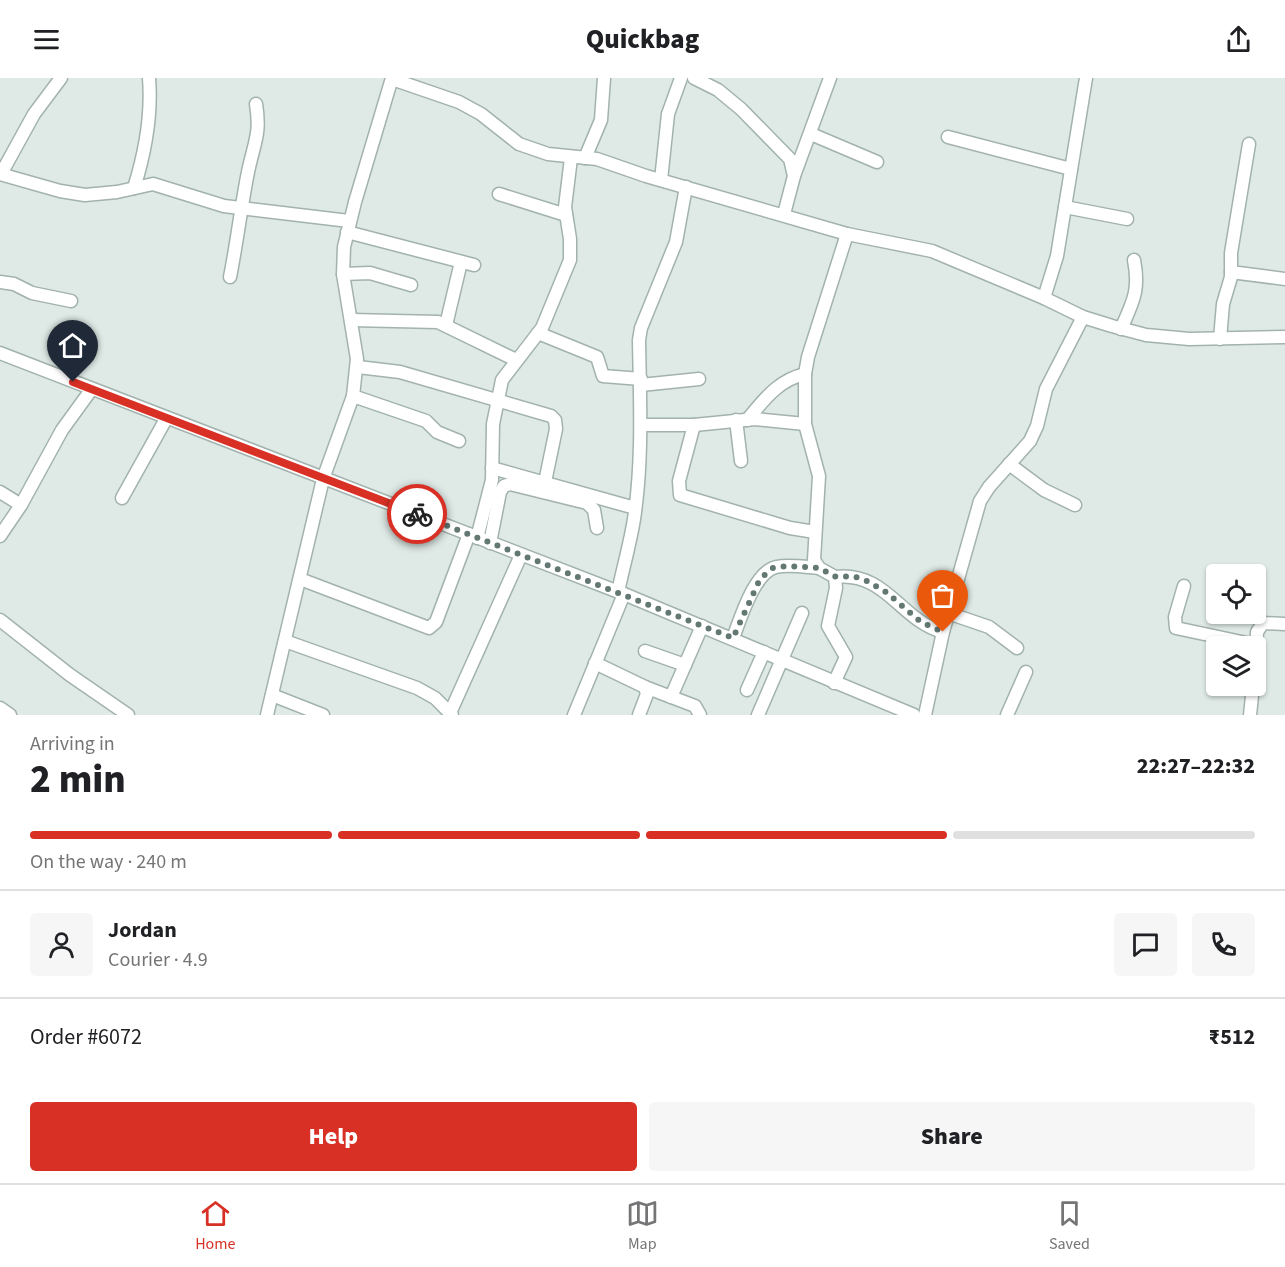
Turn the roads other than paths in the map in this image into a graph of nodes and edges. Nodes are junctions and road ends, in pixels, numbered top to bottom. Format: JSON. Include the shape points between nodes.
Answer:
{"nodes":[{"id":1,"x":61,"y":78,"type":"edge"},
{"id":2,"x":149,"y":78,"type":"edge"},
{"id":3,"x":392,"y":78,"type":"edge"},
{"id":4,"x":604,"y":78,"type":"edge"},
{"id":5,"x":681,"y":78,"type":"edge"},
{"id":6,"x":694,"y":78,"type":"edge"},
{"id":7,"x":830,"y":78,"type":"edge"},
{"id":8,"x":1086,"y":78,"type":"edge"},
{"id":9,"x":256,"y":104,"type":"dead end"},
{"id":10,"x":811,"y":134,"type":"junction"},
{"id":11,"x":948,"y":137,"type":"dead end"},
{"id":12,"x":1249,"y":144,"type":"dead end"},
{"id":13,"x":571,"y":158,"type":"junction"},
{"id":14,"x":585,"y":158,"type":"junction"},
{"id":15,"x":877,"y":162,"type":"dead end"},
{"id":16,"x":1071,"y":169,"type":"junction"},
{"id":17,"x":1,"y":174,"type":"edge"},
{"id":18,"x":794,"y":176,"type":"junction"},
{"id":19,"x":661,"y":180,"type":"junction"},
{"id":20,"x":686,"y":187,"type":"junction"},
{"id":21,"x":134,"y":188,"type":"junction"},
{"id":22,"x":499,"y":194,"type":"dead end"},
{"id":23,"x":1065,"y":207,"type":"junction"},
{"id":24,"x":243,"y":208,"type":"junction"},
{"id":25,"x":784,"y":214,"type":"junction"},
{"id":26,"x":566,"y":215,"type":"junction"},
{"id":27,"x":1127,"y":219,"type":"dead end"},
{"id":28,"x":348,"y":227,"type":"junction"},
{"id":29,"x":847,"y":234,"type":"junction"},
{"id":30,"x":1134,"y":260,"type":"dead end"},
{"id":31,"x":461,"y":262,"type":"junction"},
{"id":32,"x":474,"y":265,"type":"dead end"},
{"id":33,"x":1232,"y":272,"type":"junction"},
{"id":34,"x":343,"y":274,"type":"junction"},
{"id":35,"x":230,"y":277,"type":"dead end"},
{"id":36,"x":1285,"y":279,"type":"edge"},
{"id":37,"x":0,"y":282,"type":"edge"},
{"id":38,"x":411,"y":285,"type":"dead end"},
{"id":39,"x":1044,"y":298,"type":"junction"},
{"id":40,"x":71,"y":301,"type":"dead end"},
{"id":41,"x":1083,"y":317,"type":"junction"},
{"id":42,"x":351,"y":320,"type":"junction"},
{"id":43,"x":446,"y":325,"type":"junction"},
{"id":44,"x":1121,"y":329,"type":"junction"},
{"id":45,"x":538,"y":333,"type":"junction"},
{"id":46,"x":1285,"y":337,"type":"edge"},
{"id":47,"x":1221,"y":339,"type":"junction"},
{"id":48,"x":0,"y":353,"type":"edge"},
{"id":49,"x":516,"y":360,"type":"junction"},
{"id":50,"x":358,"y":367,"type":"junction"},
{"id":51,"x":805,"y":374,"type":"junction"},
{"id":52,"x":699,"y":379,"type":"dead end"},
{"id":53,"x":641,"y":382,"type":"junction"},
{"id":54,"x":91,"y":390,"type":"junction"},
{"id":55,"x":353,"y":396,"type":"junction"},
{"id":56,"x":497,"y":399,"type":"junction"},
{"id":57,"x":166,"y":419,"type":"junction"},
{"id":58,"x":741,"y":420,"type":"junction"},
{"id":59,"x":694,"y":424,"type":"junction"},
{"id":60,"x":805,"y":424,"type":"junction"},
{"id":61,"x":641,"y":425,"type":"junction"},
{"id":62,"x":459,"y":441,"type":"dead end"},
{"id":63,"x":741,"y":461,"type":"dead end"},
{"id":64,"x":1009,"y":465,"type":"junction"},
{"id":65,"x":492,"y":468,"type":"junction"},
{"id":66,"x":323,"y":479,"type":"junction"},
{"id":67,"x":545,"y":482,"type":"junction"},
{"id":68,"x":0,"y":492,"type":"edge"},
{"id":69,"x":122,"y":498,"type":"dead end"},
{"id":70,"x":21,"y":505,"type":"junction"},
{"id":71,"x":1075,"y":505,"type":"dead end"},
{"id":72,"x":635,"y":508,"type":"junction"},
{"id":73,"x":597,"y":528,"type":"dead end"},
{"id":74,"x":815,"y":532,"type":"junction"},
{"id":75,"x":0,"y":536,"type":"edge"},
{"id":76,"x":473,"y":536,"type":"junction"},
{"id":77,"x":490,"y":543,"type":"junction"},
{"id":78,"x":521,"y":555,"type":"junction"},
{"id":79,"x":819,"y":568,"type":"junction"},
{"id":80,"x":836,"y":577,"type":"junction"},
{"id":81,"x":300,"y":579,"type":"junction"},
{"id":82,"x":1184,"y":586,"type":"dead end"},
{"id":83,"x":621,"y":593,"type":"junction"},
{"id":84,"x":802,"y":613,"type":"dead end"},
{"id":85,"x":948,"y":613,"type":"junction"},
{"id":86,"x":0,"y":620,"type":"edge"},
{"id":87,"x":1285,"y":624,"type":"edge"},
{"id":88,"x":702,"y":626,"type":"junction"},
{"id":89,"x":943,"y":632,"type":"junction"},
{"id":90,"x":1206,"y":636,"type":"edge"},
{"id":91,"x":1257,"y":636,"type":"edge"},
{"id":92,"x":733,"y":638,"type":"junction"},
{"id":93,"x":285,"y":641,"type":"junction"},
{"id":94,"x":1017,"y":648,"type":"dead end"},
{"id":95,"x":645,"y":651,"type":"dead end"},
{"id":96,"x":764,"y":652,"type":"junction"},
{"id":97,"x":782,"y":659,"type":"junction"},
{"id":98,"x":595,"y":663,"type":"junction"},
{"id":99,"x":685,"y":665,"type":"junction"},
{"id":100,"x":1026,"y":672,"type":"dead end"},
{"id":101,"x":834,"y":683,"type":"junction"},
{"id":102,"x":645,"y":687,"type":"junction"},
{"id":103,"x":747,"y":690,"type":"dead end"},
{"id":104,"x":272,"y":695,"type":"junction"},
{"id":105,"x":1252,"y":696,"type":"edge"},
{"id":106,"x":671,"y":697,"type":"junction"},
{"id":107,"x":0,"y":708,"type":"edge"},
{"id":108,"x":451,"y":714,"type":"edge"},
{"id":109,"x":10,"y":715,"type":"edge"},
{"id":110,"x":128,"y":715,"type":"edge"},
{"id":111,"x":267,"y":715,"type":"edge"},
{"id":112,"x":323,"y":715,"type":"edge"},
{"id":113,"x":574,"y":715,"type":"edge"},
{"id":114,"x":639,"y":715,"type":"edge"},
{"id":115,"x":700,"y":715,"type":"edge"},
{"id":116,"x":758,"y":715,"type":"edge"},
{"id":117,"x":914,"y":715,"type":"edge"},
{"id":118,"x":925,"y":715,"type":"edge"},
{"id":119,"x":1007,"y":715,"type":"edge"},
{"id":120,"x":1250,"y":715,"type":"edge"}],
"edges":[{"from":1,"to":17,"type":"street","via":[[34,114]]},
{"from":2,"to":21,"type":"street","via":[[149,113]]},
{"from":3,"to":13,"type":"street","via":[[459,102],[519,144]]},
{"from":3,"to":28,"type":"street"},
{"from":4,"to":14,"type":"street","via":[[601,120]]},
{"from":5,"to":19,"type":"street","via":[[668,114]]},
{"from":6,"to":18,"type":"street","via":[[718,90],[752,119],[790,159]]},
{"from":7,"to":10,"type":"street"},
{"from":8,"to":16,"type":"street"},
{"from":9,"to":24,"type":"street","via":[[259,130]]},
{"from":10,"to":15,"type":"street"},
{"from":10,"to":18,"type":"street"},
{"from":11,"to":16,"type":"street"},
{"from":12,"to":33,"type":"street","via":[[1231,253]]},
{"from":13,"to":14,"type":"street"},
{"from":13,"to":26,"type":"street"},
{"from":14,"to":19,"type":"street"},
{"from":16,"to":23,"type":"street"},
{"from":17,"to":21,"type":"street","via":[[74,194]]},
{"from":18,"to":25,"type":"street"},
{"from":19,"to":20,"type":"street"},
{"from":20,"to":25,"type":"street"},
{"from":20,"to":53,"type":"street","via":[[676,242],[641,328]]},
{"from":21,"to":24,"type":"street","via":[[153,184],[207,202]]},
{"from":22,"to":26,"type":"street"},
{"from":23,"to":27,"type":"street"},
{"from":23,"to":39,"type":"street"},
{"from":24,"to":28,"type":"street"},
{"from":24,"to":35,"type":"street"},
{"from":25,"to":29,"type":"street"},
{"from":26,"to":45,"type":"street","via":[[570,260]]},
{"from":28,"to":31,"type":"street"},
{"from":28,"to":34,"type":"street"},
{"from":29,"to":39,"type":"street","via":[[947,256]]},
{"from":29,"to":51,"type":"street"},
{"from":30,"to":44,"type":"street","via":[[1137,292]]},
{"from":31,"to":32,"type":"street"},
{"from":31,"to":43,"type":"street"},
{"from":33,"to":36,"type":"street"},
{"from":33,"to":47,"type":"street","via":[[1223,304]]},
{"from":34,"to":38,"type":"street","via":[[370,273]]},
{"from":34,"to":42,"type":"street"},
{"from":37,"to":40,"type":"street"},
{"from":39,"to":41,"type":"street"},
{"from":41,"to":44,"type":"street"},
{"from":41,"to":64,"type":"street","via":[[1046,389],[1034,434]]},
{"from":42,"to":43,"type":"street","via":[[429,320]]},
{"from":42,"to":50,"type":"street"},
{"from":43,"to":49,"type":"street"},
{"from":44,"to":47,"type":"street","via":[[1166,337]]},
{"from":45,"to":49,"type":"street"},
{"from":45,"to":53,"type":"street","via":[[597,357],[603,376]]},
{"from":46,"to":47,"type":"street"},
{"from":48,"to":54,"type":"street"},
{"from":49,"to":56,"type":"street","via":[[502,380]]},
{"from":50,"to":55,"type":"street"},
{"from":50,"to":56,"type":"street","via":[[400,372]]},
{"from":51,"to":58,"type":"street","via":[[778,386]]},
{"from":51,"to":60,"type":"street"},
{"from":52,"to":53,"type":"street"},
{"from":53,"to":61,"type":"street"},
{"from":54,"to":57,"type":"street"},
{"from":54,"to":70,"type":"street","via":[[62,430]]},
{"from":55,"to":62,"type":"street","via":[[426,421],[437,432]]},
{"from":55,"to":66,"type":"street"},
{"from":56,"to":65,"type":"street"},
{"from":56,"to":67,"type":"street","via":[[555,420]]},
{"from":57,"to":66,"type":"street"},
{"from":57,"to":69,"type":"street"},
{"from":58,"to":59,"type":"street"},
{"from":58,"to":60,"type":"street"},
{"from":58,"to":63,"type":"street"},
{"from":59,"to":61,"type":"street"},
{"from":59,"to":74,"type":"street","via":[[680,495]]},
{"from":60,"to":74,"type":"street","via":[[819,468]]},
{"from":61,"to":72,"type":"street"},
{"from":64,"to":71,"type":"street","via":[[1044,490]]},
{"from":64,"to":85,"type":"street","via":[[980,501]]},
{"from":65,"to":67,"type":"street"},
{"from":65,"to":76,"type":"street","via":[[489,496]]},
{"from":66,"to":76,"type":"street"},
{"from":66,"to":81,"type":"street"},
{"from":67,"to":72,"type":"street"},
{"from":68,"to":70,"type":"street"},
{"from":70,"to":75,"type":"street"},
{"from":72,"to":83,"type":"street"},
{"from":73,"to":77,"type":"street","via":[[594,510],[587,503],[510,484],[501,492]]},
{"from":74,"to":79,"type":"street","via":[[814,560]]},
{"from":76,"to":77,"type":"street"},
{"from":76,"to":81,"type":"street","via":[[436,622],[429,628]]},
{"from":77,"to":78,"type":"street"},
{"from":78,"to":83,"type":"street"},
{"from":78,"to":108,"type":"street"},
{"from":79,"to":80,"type":"street"},
{"from":79,"to":92,"type":"street","via":[[788,566],[768,571],[753,591]]},
{"from":80,"to":89,"type":"street","via":[[853,576],[867,581],[921,622]]},
{"from":80,"to":101,"type":"street","via":[[828,626],[846,657]]},
{"from":81,"to":93,"type":"street"},
{"from":82,"to":90,"type":"street","via":[[1175,617],[1176,628]]},
{"from":83,"to":88,"type":"street"},
{"from":83,"to":98,"type":"street"},
{"from":84,"to":97,"type":"street"},
{"from":85,"to":89,"type":"street"},
{"from":85,"to":94,"type":"street","via":[[989,627]]},
{"from":86,"to":110,"type":"street"},
{"from":87,"to":91,"type":"street","via":[[1263,622]]},
{"from":88,"to":92,"type":"street"},
{"from":88,"to":99,"type":"street"},
{"from":89,"to":118,"type":"street"},
{"from":92,"to":96,"type":"street"},
{"from":93,"to":104,"type":"street"},
{"from":93,"to":108,"type":"street","via":[[417,688]]},
{"from":95,"to":99,"type":"street"},
{"from":96,"to":97,"type":"street"},
{"from":96,"to":103,"type":"street"},
{"from":97,"to":101,"type":"street"},
{"from":97,"to":116,"type":"street"},
{"from":98,"to":102,"type":"street"},
{"from":98,"to":113,"type":"street"},
{"from":99,"to":106,"type":"street"},
{"from":100,"to":119,"type":"street"},
{"from":101,"to":117,"type":"street"},
{"from":102,"to":106,"type":"street"},
{"from":102,"to":114,"type":"street","via":[[647,694]]},
{"from":104,"to":111,"type":"street"},
{"from":104,"to":112,"type":"street"},
{"from":105,"to":120,"type":"street"},
{"from":106,"to":115,"type":"street","via":[[695,706]]},
{"from":107,"to":109,"type":"street"}]}
